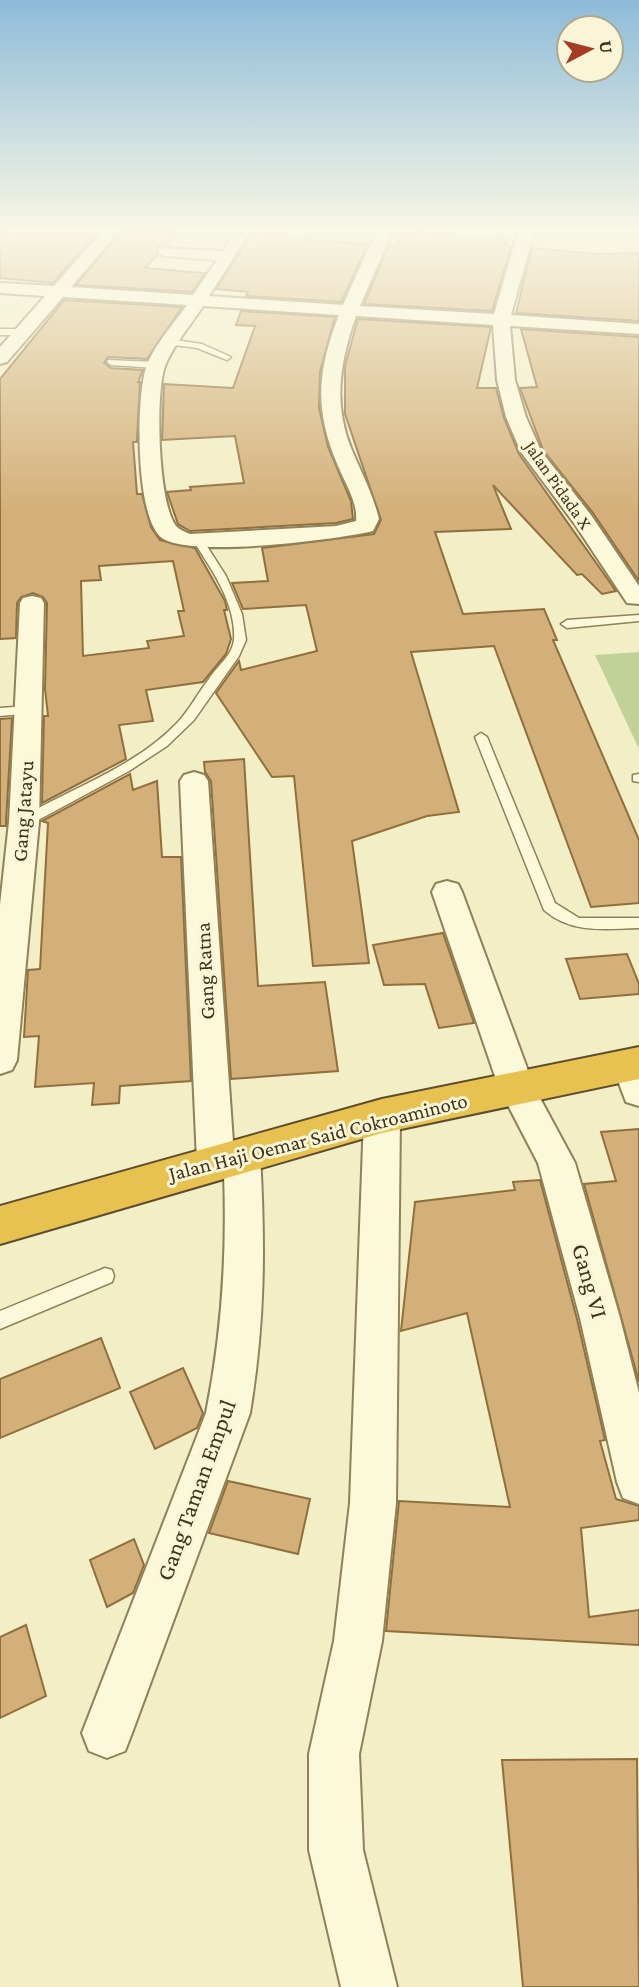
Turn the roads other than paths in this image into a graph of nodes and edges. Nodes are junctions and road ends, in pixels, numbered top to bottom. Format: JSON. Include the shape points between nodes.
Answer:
{"nodes":[{"id":1,"x":27,"y":325,"type":"edge"},
{"id":2,"x":181,"y":325,"type":"edge"},
{"id":3,"x":345,"y":325,"type":"edge"},
{"id":4,"x":501,"y":325,"type":"edge"},
{"id":5,"x":580,"y":325,"type":"edge"},
{"id":6,"x":639,"y":329,"type":"edge"},
{"id":7,"x":0,"y":332,"type":"edge"},
{"id":8,"x":20,"y":332,"type":"junction"},
{"id":9,"x":169,"y":342,"type":"junction"},
{"id":10,"x":228,"y":356,"type":"dead end"},
{"id":11,"x":0,"y":358,"type":"edge"},
{"id":12,"x":111,"y":362,"type":"dead end"},
{"id":13,"x":156,"y":365,"type":"junction"},
{"id":14,"x":199,"y":542,"type":"junction"},
{"id":15,"x":32,"y":603,"type":"dead end"},
{"id":16,"x":637,"y":608,"type":"edge"},
{"id":17,"x":567,"y":624,"type":"dead end"},
{"id":18,"x":14,"y":711,"type":"edge"},
{"id":19,"x":481,"y":737,"type":"dead end"},
{"id":20,"x":194,"y":781,"type":"dead end"},
{"id":21,"x":24,"y":822,"type":"junction"},
{"id":22,"x":447,"y":892,"type":"dead end"},
{"id":23,"x":639,"y":923,"type":"edge"},
{"id":24,"x":0,"y":1060,"type":"edge"},
{"id":25,"x":636,"y":1074,"type":"edge"},
{"id":26,"x":517,"y":1088,"type":"junction"},
{"id":27,"x":382,"y":1116,"type":"junction"},
{"id":28,"x":229,"y":1157,"type":"junction"},
{"id":29,"x":0,"y":1225,"type":"edge"},
{"id":30,"x":105,"y":1276,"type":"dead end"},
{"id":31,"x":0,"y":1320,"type":"edge"},
{"id":32,"x":639,"y":1482,"type":"edge"},
{"id":33,"x":107,"y":1733,"type":"dead end"},
{"id":34,"x":369,"y":1987,"type":"edge"}],
"edges":[{"from":1,"to":8,"type":"street"},
{"from":2,"to":9,"type":"street"},
{"from":3,"to":14,"type":"street","via":[[329,390],[330,412],[368,519],[365,526]]},
{"from":4,"to":16,"type":"street","name":"Jalan Pidada X","via":[[506,380],[531,452],[583,520]]},
{"from":5,"to":6,"type":"street"},
{"from":7,"to":8,"type":"lane"},
{"from":8,"to":11,"type":"street"},
{"from":9,"to":10,"type":"lane"},
{"from":9,"to":13,"type":"street"},
{"from":12,"to":13,"type":"lane"},
{"from":13,"to":14,"type":"street","via":[[149,401],[152,473],[160,517],[169,533]]},
{"from":14,"to":21,"type":"lane","via":[[233,604],[240,642],[230,661],[182,726],[155,749]]},
{"from":15,"to":18,"type":"street","name":"Gang Jatayu"},
{"from":16,"to":17,"type":"lane"},
{"from":18,"to":21,"type":"street","name":"Gang Jatayu"},
{"from":19,"to":23,"type":"lane","via":[[549,906],[560,918],[575,923]]},
{"from":20,"to":28,"type":"street","name":"Gang Ratna"},
{"from":21,"to":24,"type":"street","name":"Gang Jatayu"},
{"from":22,"to":26,"type":"street","name":"Gang VI"},
{"from":25,"to":26,"type":"highway","name":"Jalan Haji Oemar Said Cokroaminoto"},
{"from":26,"to":27,"type":"highway","name":"Jalan Haji Oemar Said Cokroaminoto"},
{"from":26,"to":32,"type":"street","name":"Gang VI","via":[[556,1163],[600,1318]]},
{"from":27,"to":28,"type":"highway","name":"Jalan Haji Oemar Said Cokroaminoto"},
{"from":27,"to":34,"type":"street","via":[[373,1503],[358,1641],[334,1754],[336,1850]]},
{"from":28,"to":29,"type":"highway","name":"Jalan Haji Oemar Said Cokroaminoto"},
{"from":28,"to":33,"type":"street","name":"Gang Taman Empul","via":[[246,1250],[238,1357],[228,1413]]},
{"from":30,"to":31,"type":"lane"}]}
